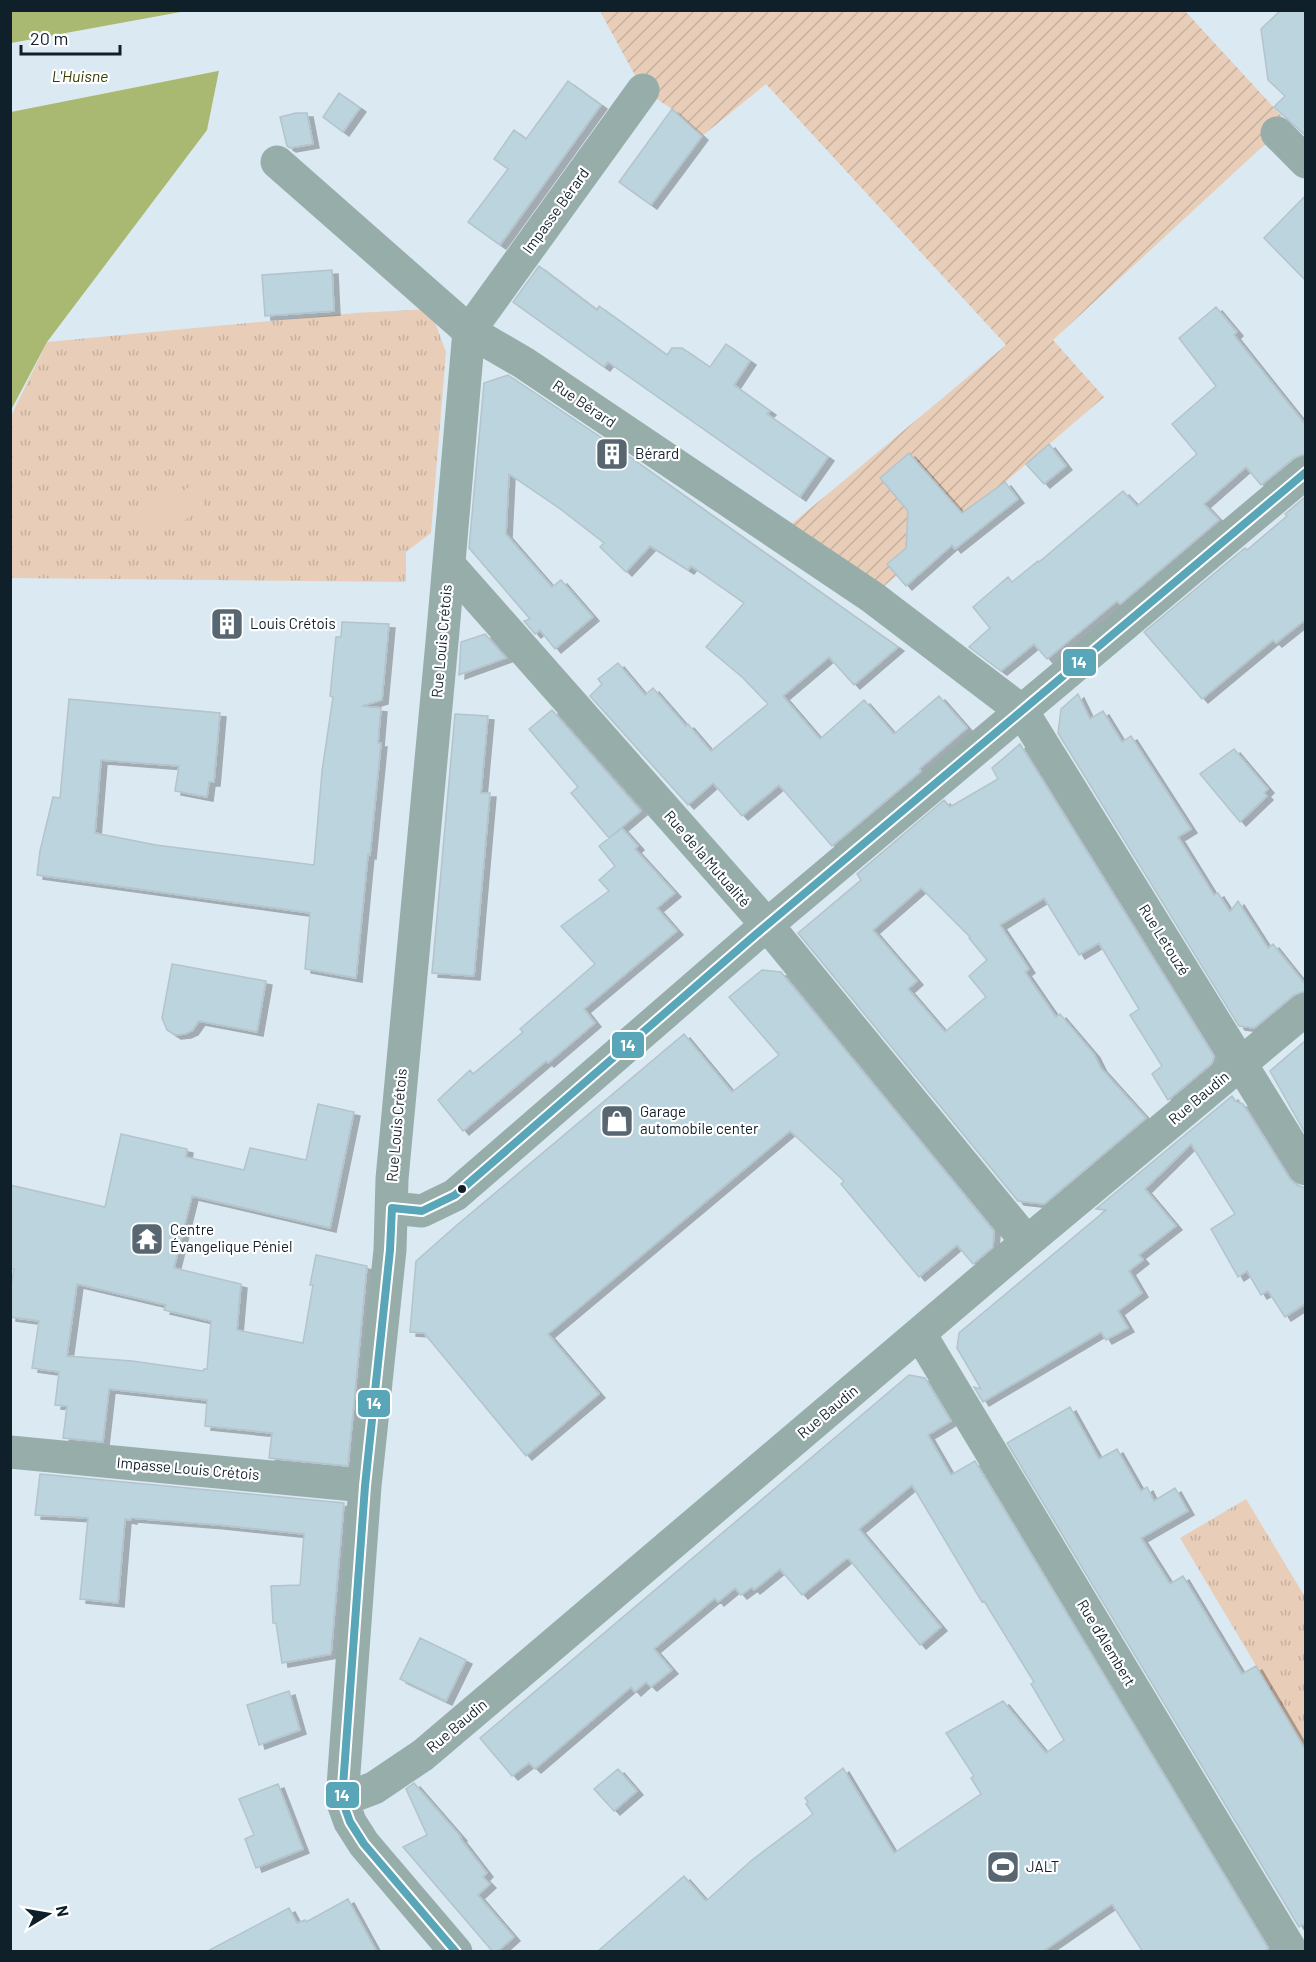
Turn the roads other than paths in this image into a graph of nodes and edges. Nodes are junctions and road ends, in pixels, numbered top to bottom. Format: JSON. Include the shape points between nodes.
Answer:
{"nodes":[{"id":1,"x":643,"y":90,"type":"dead end"},
{"id":2,"x":1278,"y":133,"type":"dead end"},
{"id":3,"x":277,"y":162,"type":"dead end"},
{"id":4,"x":1305,"y":162,"type":"edge"},
{"id":5,"x":469,"y":331,"type":"junction"},
{"id":6,"x":1305,"y":472,"type":"edge"},
{"id":7,"x":449,"y":565,"type":"junction"},
{"id":8,"x":1023,"y":711,"type":"junction"},
{"id":9,"x":768,"y":926,"type":"junction"},
{"id":10,"x":1305,"y":1009,"type":"edge"},
{"id":11,"x":1241,"y":1064,"type":"junction"},
{"id":12,"x":1305,"y":1170,"type":"edge"},
{"id":13,"x":392,"y":1208,"type":"junction"},
{"id":14,"x":1027,"y":1242,"type":"junction"},
{"id":15,"x":920,"y":1334,"type":"junction"},
{"id":16,"x":10,"y":1452,"type":"edge"},
{"id":17,"x":365,"y":1486,"type":"junction"},
{"id":18,"x":342,"y":1800,"type":"junction"},
{"id":19,"x":456,"y":1952,"type":"edge"},
{"id":20,"x":1292,"y":1952,"type":"edge"}],
"edges":[{"from":1,"to":5,"type":"street","name":"Impasse Bérard"},
{"from":2,"to":4,"type":"street"},
{"from":3,"to":5,"type":"street","name":"Rue Bérard"},
{"from":5,"to":7,"type":"street","name":"Rue Louis Crétois"},
{"from":5,"to":8,"type":"street","name":"Rue Bérard","via":[[524,363],[872,597]]},
{"from":6,"to":8,"type":"street"},
{"from":7,"to":9,"type":"street","name":"Rue de la Mutualité"},
{"from":7,"to":13,"type":"street","name":"Rue Louis Crétois"},
{"from":8,"to":9,"type":"street"},
{"from":8,"to":11,"type":"street","name":"Rue Letouzé"},
{"from":9,"to":13,"type":"street","via":[[455,1195],[422,1211]]},
{"from":9,"to":14,"type":"street","name":"Rue de la Mutualité"},
{"from":10,"to":11,"type":"street","name":"Rue Baudin"},
{"from":11,"to":12,"type":"street","name":"Rue Letouzé"},
{"from":11,"to":14,"type":"street","name":"Rue Baudin"},
{"from":13,"to":17,"type":"street","name":"Rue Louis Crétois"},
{"from":14,"to":15,"type":"street","name":"Rue Baudin"},
{"from":15,"to":18,"type":"street","name":"Rue Baudin","via":[[423,1755],[374,1788]]},
{"from":15,"to":20,"type":"street","name":"Rue d'Alembert"},
{"from":16,"to":17,"type":"street","name":"Impasse Louis Crétois"},
{"from":17,"to":18,"type":"street","name":"Rue Louis Crétois"},
{"from":18,"to":19,"type":"street","name":"Rue Louis Crétois","via":[[364,1844]]}]}
